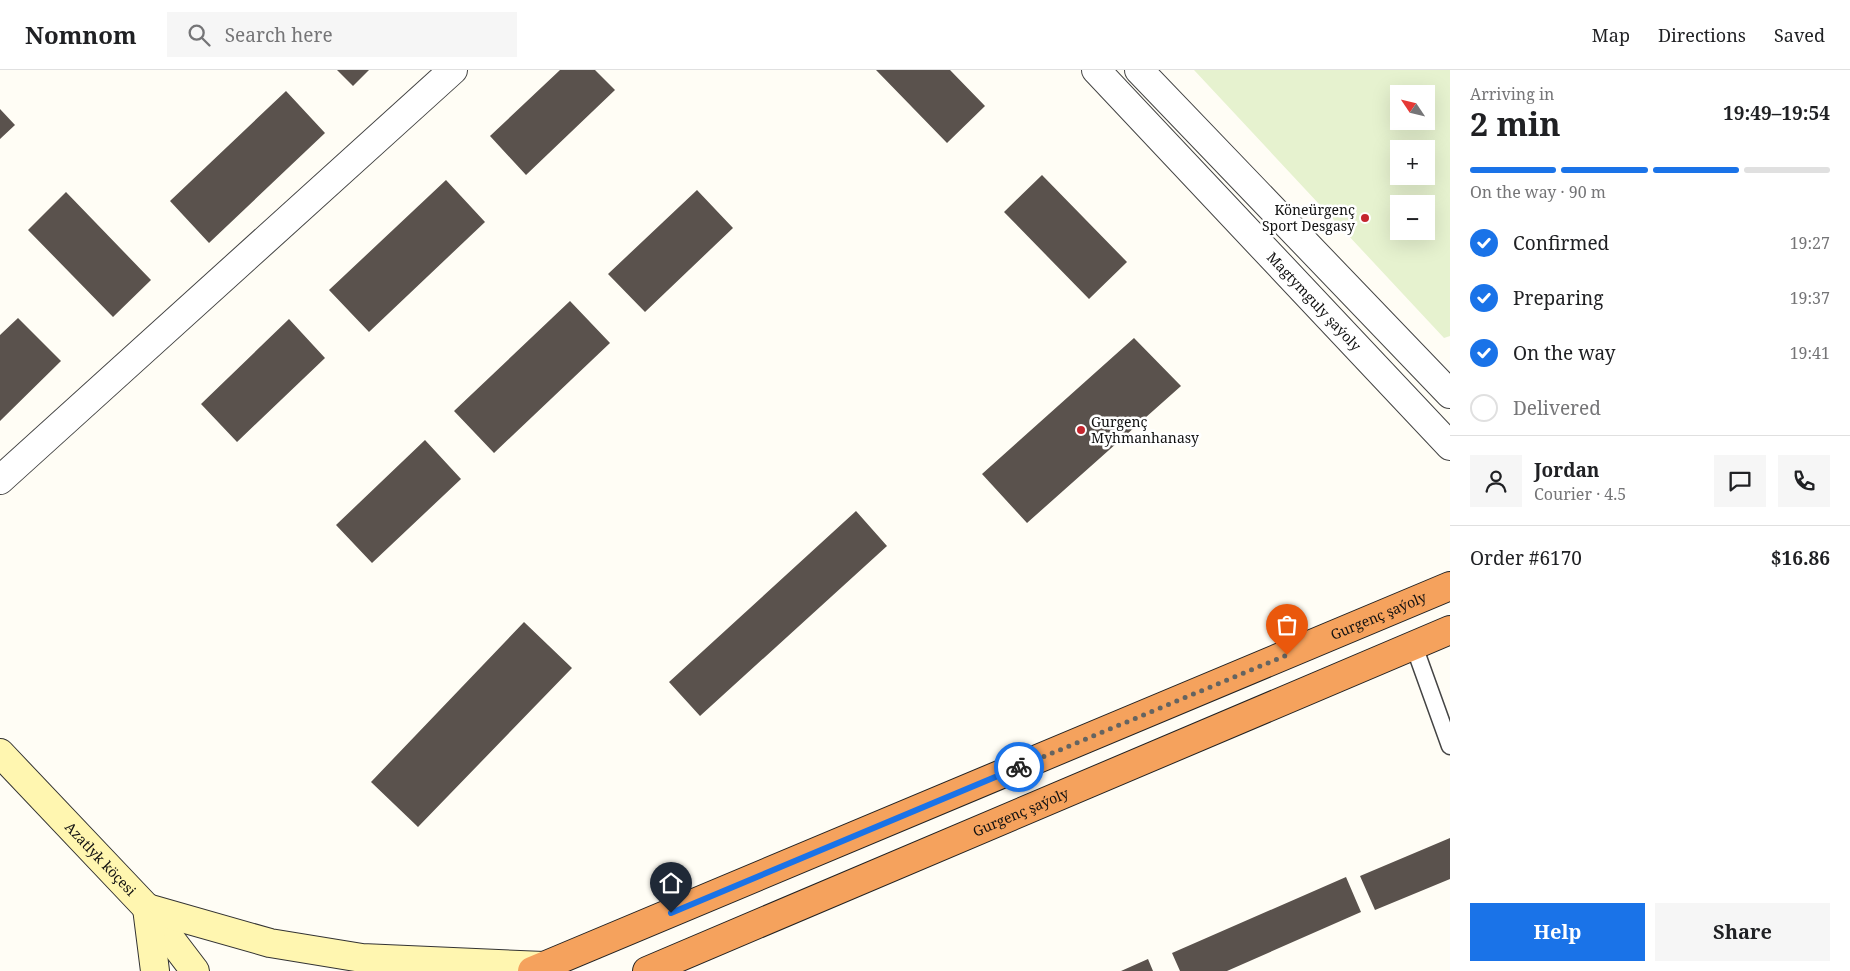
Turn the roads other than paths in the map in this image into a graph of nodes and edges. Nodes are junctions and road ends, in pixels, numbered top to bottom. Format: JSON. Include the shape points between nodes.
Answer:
{"nodes":[{"id":1,"x":453,"y":70,"type":"edge"},
{"id":2,"x":1096,"y":70,"type":"edge"},
{"id":3,"x":1139,"y":70,"type":"edge"},
{"id":4,"x":1450,"y":394,"type":"edge"},
{"id":5,"x":1450,"y":446,"type":"edge"},
{"id":6,"x":0,"y":480,"type":"edge"},
{"id":7,"x":1450,"y":586,"type":"edge"},
{"id":8,"x":1450,"y":630,"type":"edge"},
{"id":9,"x":1414,"y":646,"type":"junction"},
{"id":10,"x":1450,"y":746,"type":"edge"},
{"id":11,"x":0,"y":753,"type":"edge"},
{"id":12,"x":147,"y":908,"type":"junction"},
{"id":13,"x":538,"y":968,"type":"edge"},
{"id":14,"x":155,"y":971,"type":"edge"},
{"id":15,"x":195,"y":971,"type":"edge"},
{"id":16,"x":647,"y":971,"type":"edge"}],
"edges":[{"from":1,"to":6,"type":"street"},
{"from":2,"to":5,"type":"street","name":"Magtymguly şaýoly"},
{"from":3,"to":4,"type":"street"},
{"from":7,"to":13,"type":"highway","name":"Gurgenç şaýoly"},
{"from":8,"to":9,"type":"highway","name":"Gurgenç şaýoly"},
{"from":9,"to":10,"type":"lane"},
{"from":9,"to":16,"type":"highway","name":"Gurgenç şaýoly"},
{"from":11,"to":12,"type":"street","name":"Azatlyk köçesi"},
{"from":12,"to":13,"type":"street","via":[[270,943],[362,958]]},
{"from":12,"to":14,"type":"street"},
{"from":12,"to":15,"type":"street","name":"Azatlyk köçesi"}]}
